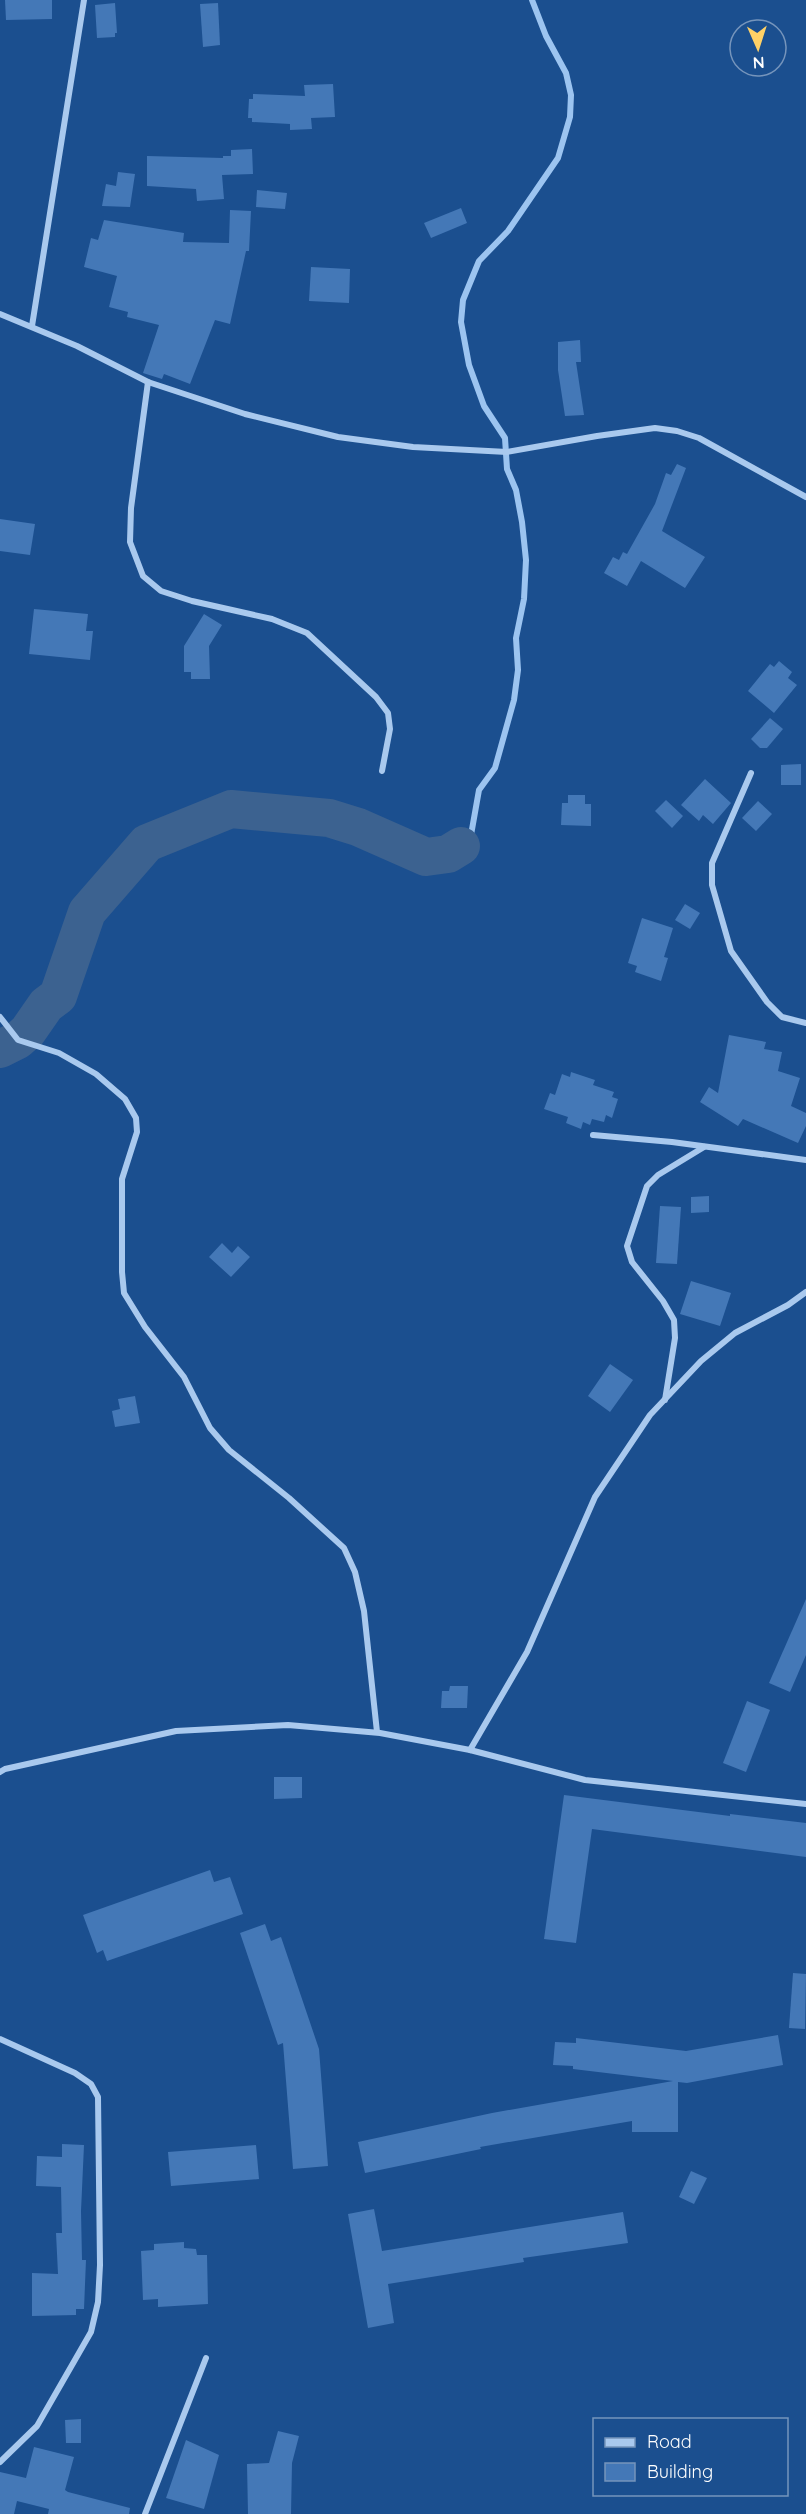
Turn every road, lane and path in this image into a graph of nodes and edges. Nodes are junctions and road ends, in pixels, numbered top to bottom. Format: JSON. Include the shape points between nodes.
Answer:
{"nodes":[{"id":1,"x":84,"y":0,"type":"edge"},
{"id":2,"x":0,"y":314,"type":"edge"},
{"id":3,"x":32,"y":326,"type":"junction"},
{"id":4,"x":148,"y":382,"type":"junction"},
{"id":5,"x":806,"y":497,"type":"edge"},
{"id":6,"x":382,"y":771,"type":"dead end"},
{"id":7,"x":751,"y":773,"type":"dead end"},
{"id":8,"x":0,"y":1017,"type":"edge"},
{"id":9,"x":806,"y":1023,"type":"edge"},
{"id":10,"x":593,"y":1135,"type":"dead end"},
{"id":11,"x":704,"y":1147,"type":"junction"},
{"id":12,"x":806,"y":1160,"type":"edge"},
{"id":13,"x":806,"y":1292,"type":"edge"},
{"id":14,"x":665,"y":1400,"type":"junction"},
{"id":15,"x":377,"y":1732,"type":"junction"},
{"id":16,"x":470,"y":1750,"type":"junction"},
{"id":17,"x":0,"y":1772,"type":"edge"},
{"id":18,"x":806,"y":1804,"type":"edge"},
{"id":19,"x":0,"y":2039,"type":"edge"},
{"id":20,"x":206,"y":2358,"type":"dead end"},
{"id":21,"x":0,"y":2462,"type":"edge"},
{"id":22,"x":145,"y":2514,"type":"edge"}],
"edges":[{"from":1,"to":3,"type":"street"},
{"from":2,"to":3,"type":"street"},
{"from":3,"to":4,"type":"street"},
{"from":4,"to":5,"type":"street","via":[[245,414],[338,436],[413,447],[507,452],[656,428],[677,431],[699,438]]},
{"from":4,"to":6,"type":"street","via":[[130,508],[130,542],[143,576],[161,591],[272,619],[307,633],[376,696],[388,712],[390,729]]},
{"from":7,"to":9,"type":"street","via":[[712,863],[712,885],[731,951],[782,1017]]},
{"from":8,"to":15,"type":"street","via":[[18,1040],[59,1053],[96,1074],[125,1099],[136,1118],[137,1132],[122,1179],[124,1293],[184,1377],[210,1428],[229,1450],[344,1548],[355,1572],[364,1611]]},
{"from":10,"to":11,"type":"street"},
{"from":11,"to":12,"type":"street"},
{"from":11,"to":14,"type":"street","via":[[647,1186],[627,1246],[632,1262],[674,1320],[675,1338]]},
{"from":13,"to":14,"type":"street","via":[[735,1334],[701,1361]]},
{"from":14,"to":16,"type":"street","via":[[650,1415],[595,1497],[527,1652]]},
{"from":15,"to":16,"type":"street"},
{"from":15,"to":17,"type":"street","via":[[288,1725],[176,1731]]},
{"from":16,"to":18,"type":"street","via":[[585,1780]]},
{"from":19,"to":21,"type":"street","via":[[75,2073],[91,2084],[98,2097],[100,2265],[91,2332],[37,2426]]},
{"from":20,"to":22,"type":"street"}]}
